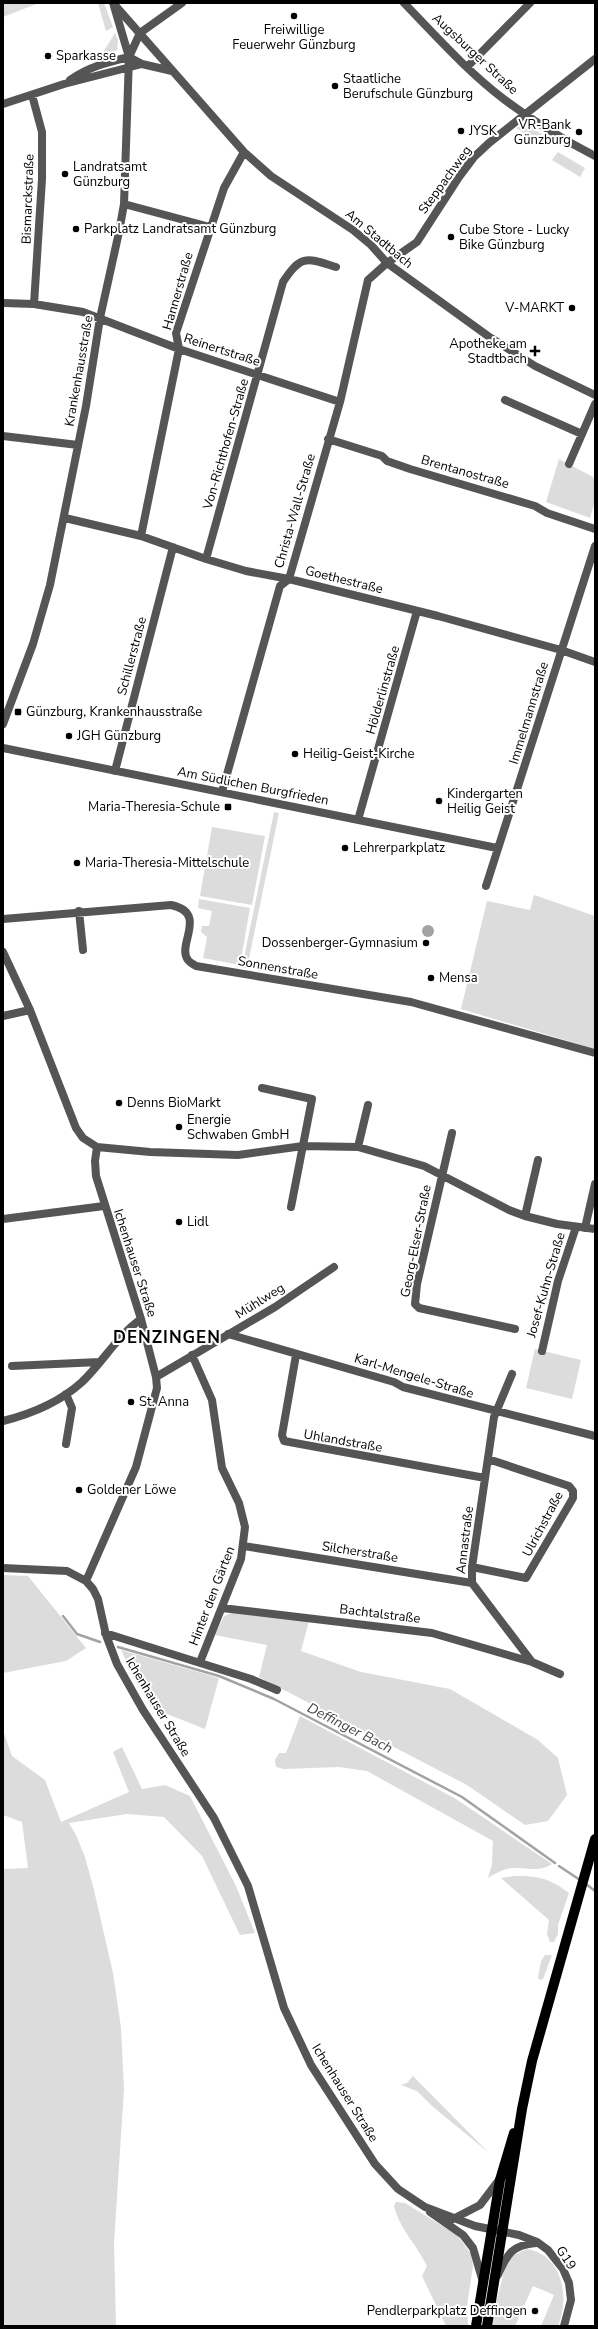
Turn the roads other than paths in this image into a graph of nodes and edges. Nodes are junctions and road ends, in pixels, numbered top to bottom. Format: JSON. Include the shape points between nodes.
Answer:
{"nodes":[{"id":1,"x":113,"y":3,"type":"edge"},
{"id":2,"x":182,"y":3,"type":"edge"},
{"id":3,"x":404,"y":3,"type":"edge"},
{"id":4,"x":530,"y":3,"type":"edge"},
{"id":5,"x":128,"y":20,"type":"junction"},
{"id":6,"x":125,"y":30,"type":"junction"},
{"id":7,"x":140,"y":33,"type":"junction"},
{"id":8,"x":129,"y":57,"type":"junction"},
{"id":9,"x":595,"y":59,"type":"edge"},
{"id":10,"x":142,"y":64,"type":"junction"},
{"id":11,"x":128,"y":67,"type":"junction"},
{"id":12,"x":467,"y":67,"type":"junction"},
{"id":13,"x":173,"y":71,"type":"junction"},
{"id":14,"x":64,"y":84,"type":"junction"},
{"id":15,"x":32,"y":95,"type":"junction"},
{"id":16,"x":3,"y":104,"type":"edge"},
{"id":17,"x":525,"y":114,"type":"junction"},
{"id":18,"x":244,"y":152,"type":"junction"},
{"id":19,"x":595,"y":156,"type":"edge"},
{"id":20,"x":124,"y":204,"type":"junction"},
{"id":21,"x":210,"y":227,"type":"junction"},
{"id":22,"x":387,"y":262,"type":"junction"},
{"id":23,"x":336,"y":267,"type":"dead end"},
{"id":24,"x":3,"y":303,"type":"edge"},
{"id":25,"x":34,"y":304,"type":"junction"},
{"id":26,"x":100,"y":318,"type":"junction"},
{"id":27,"x":180,"y":349,"type":"junction"},
{"id":28,"x":258,"y":374,"type":"junction"},
{"id":29,"x":595,"y":395,"type":"edge"},
{"id":30,"x":505,"y":400,"type":"dead end"},
{"id":31,"x":340,"y":402,"type":"junction"},
{"id":32,"x":595,"y":404,"type":"edge"},
{"id":33,"x":582,"y":434,"type":"junction"},
{"id":34,"x":3,"y":436,"type":"edge"},
{"id":35,"x":328,"y":439,"type":"junction"},
{"id":36,"x":78,"y":444,"type":"junction"},
{"id":37,"x":569,"y":464,"type":"dead end"},
{"id":38,"x":65,"y":518,"type":"junction"},
{"id":39,"x":595,"y":529,"type":"edge"},
{"id":40,"x":141,"y":536,"type":"junction"},
{"id":41,"x":595,"y":546,"type":"edge"},
{"id":42,"x":173,"y":547,"type":"junction"},
{"id":43,"x":206,"y":559,"type":"junction"},
{"id":44,"x":289,"y":579,"type":"junction"},
{"id":45,"x":417,"y":612,"type":"junction"},
{"id":46,"x":561,"y":650,"type":"junction"},
{"id":47,"x":595,"y":662,"type":"edge"},
{"id":48,"x":3,"y":724,"type":"edge"},
{"id":49,"x":3,"y":748,"type":"edge"},
{"id":50,"x":115,"y":771,"type":"junction"},
{"id":51,"x":222,"y":792,"type":"junction"},
{"id":52,"x":358,"y":820,"type":"junction"},
{"id":53,"x":497,"y":848,"type":"junction"},
{"id":54,"x":486,"y":886,"type":"dead end"},
{"id":55,"x":79,"y":911,"type":"junction"},
{"id":56,"x":3,"y":919,"type":"edge"},
{"id":57,"x":83,"y":950,"type":"dead end"},
{"id":58,"x":3,"y":952,"type":"edge"},
{"id":59,"x":30,"y":1010,"type":"junction"},
{"id":60,"x":3,"y":1016,"type":"edge"},
{"id":61,"x":595,"y":1053,"type":"edge"},
{"id":62,"x":262,"y":1088,"type":"dead end"},
{"id":63,"x":368,"y":1105,"type":"dead end"},
{"id":64,"x":452,"y":1133,"type":"dead end"},
{"id":65,"x":303,"y":1146,"type":"junction"},
{"id":66,"x":97,"y":1147,"type":"junction"},
{"id":67,"x":358,"y":1147,"type":"junction"},
{"id":68,"x":538,"y":1160,"type":"dead end"},
{"id":69,"x":442,"y":1174,"type":"junction"},
{"id":70,"x":595,"y":1184,"type":"edge"},
{"id":71,"x":104,"y":1206,"type":"junction"},
{"id":72,"x":291,"y":1206,"type":"dead end"},
{"id":73,"x":525,"y":1216,"type":"junction"},
{"id":74,"x":3,"y":1219,"type":"edge"},
{"id":75,"x":576,"y":1227,"type":"junction"},
{"id":76,"x":585,"y":1228,"type":"junction"},
{"id":77,"x":595,"y":1229,"type":"edge"},
{"id":78,"x":334,"y":1267,"type":"dead end"},
{"id":79,"x":141,"y":1319,"type":"junction"},
{"id":80,"x":515,"y":1328,"type":"dead end"},
{"id":81,"x":228,"y":1334,"type":"junction"},
{"id":82,"x":542,"y":1351,"type":"dead end"},
{"id":83,"x":192,"y":1355,"type":"junction"},
{"id":84,"x":296,"y":1355,"type":"junction"},
{"id":85,"x":100,"y":1362,"type":"junction"},
{"id":86,"x":12,"y":1366,"type":"dead end"},
{"id":87,"x":512,"y":1374,"type":"dead end"},
{"id":88,"x":156,"y":1377,"type":"junction"},
{"id":89,"x":66,"y":1394,"type":"junction"},
{"id":90,"x":496,"y":1412,"type":"junction"},
{"id":91,"x":3,"y":1421,"type":"edge"},
{"id":92,"x":595,"y":1436,"type":"edge"},
{"id":93,"x":66,"y":1444,"type":"dead end"},
{"id":94,"x":488,"y":1459,"type":"junction"},
{"id":95,"x":485,"y":1478,"type":"junction"},
{"id":96,"x":244,"y":1546,"type":"junction"},
{"id":97,"x":472,"y":1567,"type":"junction"},
{"id":98,"x":3,"y":1568,"type":"edge"},
{"id":99,"x":86,"y":1581,"type":"junction"},
{"id":100,"x":472,"y":1583,"type":"junction"},
{"id":101,"x":222,"y":1608,"type":"junction"},
{"id":102,"x":105,"y":1634,"type":"junction"},
{"id":103,"x":200,"y":1662,"type":"junction"},
{"id":104,"x":532,"y":1662,"type":"junction"},
{"id":105,"x":560,"y":1674,"type":"dead end"},
{"id":106,"x":277,"y":1690,"type":"dead end"},
{"id":107,"x":594,"y":1841,"type":"edge"},
{"id":108,"x":522,"y":2109,"type":"junction"},
{"id":109,"x":500,"y":2180,"type":"junction"},
{"id":110,"x":425,"y":2207,"type":"junction"},
{"id":111,"x":453,"y":2219,"type":"junction"},
{"id":112,"x":491,"y":2230,"type":"junction"},
{"id":113,"x":502,"y":2232,"type":"junction"},
{"id":114,"x":537,"y":2242,"type":"junction"},
{"id":115,"x":482,"y":2279,"type":"junction"},
{"id":116,"x":492,"y":2290,"type":"junction"},
{"id":117,"x":476,"y":2326,"type":"edge"},
{"id":118,"x":487,"y":2326,"type":"edge"},
{"id":119,"x":564,"y":2326,"type":"edge"}],
"edges":[{"from":1,"to":5,"type":"street","name":"Am Stadtbach"},
{"from":1,"to":6,"type":"street"},
{"from":2,"to":7,"type":"street","name":"Krankenhausstraße"},
{"from":3,"to":12,"type":"street","name":"Augsburger Straße"},
{"from":4,"to":12,"type":"street"},
{"from":5,"to":6,"type":"street"},
{"from":5,"to":7,"type":"street","name":"Am Stadtbach"},
{"from":6,"to":7,"type":"street"},
{"from":6,"to":8,"type":"street"},
{"from":7,"to":8,"type":"street","name":"Krankenhausstraße"},
{"from":7,"to":13,"type":"street","name":"Am Stadtbach"},
{"from":8,"to":10,"type":"street"},
{"from":8,"to":11,"type":"street","name":"Krankenhausstraße"},
{"from":8,"to":14,"type":"street","via":[[101,64]]},
{"from":9,"to":17,"type":"street","name":"Steppachweg"},
{"from":10,"to":11,"type":"street"},
{"from":10,"to":13,"type":"street"},
{"from":11,"to":14,"type":"street"},
{"from":11,"to":20,"type":"street","name":"Krankenhausstraße"},
{"from":12,"to":17,"type":"street","name":"Augsburger Straße"},
{"from":13,"to":18,"type":"street","name":"Am Stadtbach"},
{"from":14,"to":15,"type":"street"},
{"from":15,"to":16,"type":"street"},
{"from":15,"to":25,"type":"street","name":"Bismarckstraße","via":[[42,132],[42,179]]},
{"from":17,"to":19,"type":"street","name":"Augsburger Straße"},
{"from":17,"to":22,"type":"street","name":"Steppachweg","via":[[474,157],[416,242]]},
{"from":18,"to":21,"type":"street","name":"Hannerstraße","via":[[224,188]]},
{"from":18,"to":22,"type":"street","name":"Am Stadtbach","via":[[271,176],[353,230]]},
{"from":20,"to":21,"type":"street"},
{"from":20,"to":26,"type":"street","name":"Krankenhausstraße"},
{"from":21,"to":27,"type":"street","name":"Hannerstraße","via":[[176,333]]},
{"from":22,"to":29,"type":"street","name":"Am Stadtbach","via":[[460,316],[535,366]]},
{"from":22,"to":31,"type":"street","name":"Christa-Wall-Straße","via":[[368,280]]},
{"from":23,"to":28,"type":"street","name":"Von-Richthofen-Straße","via":[[310,259],[301,260],[291,269],[283,282]]},
{"from":24,"to":25,"type":"street","name":"Reinertstraße"},
{"from":25,"to":26,"type":"street","name":"Reinertstraße","via":[[83,312]]},
{"from":26,"to":27,"type":"street","name":"Reinertstraße"},
{"from":26,"to":36,"type":"street","name":"Krankenhausstraße"},
{"from":27,"to":28,"type":"street","name":"Reinertstraße"},
{"from":27,"to":40,"type":"street","name":"Hannerstraße"},
{"from":28,"to":31,"type":"street","name":"Reinertstraße"},
{"from":28,"to":43,"type":"street","name":"Von-Richthofen-Straße"},
{"from":30,"to":33,"type":"street"},
{"from":31,"to":35,"type":"street","name":"Christa-Wall-Straße"},
{"from":32,"to":33,"type":"street"},
{"from":33,"to":37,"type":"street"},
{"from":34,"to":36,"type":"street"},
{"from":35,"to":39,"type":"street","name":"Brentanostraße","via":[[382,456],[387,461],[410,469],[535,506],[547,513]]},
{"from":35,"to":44,"type":"street","name":"Christa-Wall-Straße"},
{"from":36,"to":38,"type":"street","name":"Krankenhausstraße"},
{"from":38,"to":40,"type":"street","name":"Goethestraße"},
{"from":38,"to":48,"type":"street","name":"Krankenhausstraße","via":[[33,644]]},
{"from":40,"to":42,"type":"street","name":"Goethestraße"},
{"from":41,"to":46,"type":"street","name":"Immelmannstraße"},
{"from":42,"to":43,"type":"street","name":"Goethestraße"},
{"from":42,"to":50,"type":"street","name":"Schillerstraße"},
{"from":43,"to":44,"type":"street","name":"Goethestraße","via":[[246,571]]},
{"from":44,"to":45,"type":"street","name":"Goethestraße"},
{"from":44,"to":51,"type":"street","name":"Christa-Wall-Straße","via":[[280,586]]},
{"from":45,"to":46,"type":"street","name":"Goethestraße"},
{"from":45,"to":52,"type":"street","name":"Hölderlinstraße"},
{"from":46,"to":47,"type":"street","name":"Goethestraße"},
{"from":46,"to":53,"type":"street","name":"Immelmannstraße"},
{"from":49,"to":50,"type":"street","name":"Am Südlichen Burgfrieden"},
{"from":50,"to":51,"type":"street","name":"Am Südlichen Burgfrieden"},
{"from":51,"to":52,"type":"street","name":"Am Südlichen Burgfrieden"},
{"from":52,"to":53,"type":"street","name":"Am Südlichen Burgfrieden"},
{"from":53,"to":54,"type":"street","name":"Immelmannstraße"},
{"from":55,"to":56,"type":"street","name":"Sonnenstraße"},
{"from":55,"to":57,"type":"street"},
{"from":55,"to":61,"type":"street","name":"Sonnenstraße","via":[[171,905],[181,907],[190,924],[186,955],[196,966],[411,1002]]},
{"from":58,"to":59,"type":"street"},
{"from":59,"to":60,"type":"street"},
{"from":59,"to":66,"type":"street","via":[[76,1128],[83,1138]]},
{"from":62,"to":65,"type":"street","via":[[312,1099]]},
{"from":63,"to":67,"type":"street"},
{"from":64,"to":69,"type":"street","name":"Georg-Elser-Straße"},
{"from":65,"to":66,"type":"street","via":[[238,1155],[164,1153]]},
{"from":65,"to":67,"type":"street"},
{"from":65,"to":72,"type":"street"},
{"from":66,"to":71,"type":"street","name":"Ichenhauser Straße","via":[[96,1176]]},
{"from":67,"to":69,"type":"street","via":[[406,1159]]},
{"from":68,"to":73,"type":"street"},
{"from":69,"to":73,"type":"street"},
{"from":69,"to":80,"type":"street","name":"Georg-Elser-Straße","via":[[415,1304],[418,1308]]},
{"from":70,"to":76,"type":"street"},
{"from":71,"to":74,"type":"street"},
{"from":71,"to":79,"type":"street","name":"Ichenhauser Straße"},
{"from":73,"to":75,"type":"street"},
{"from":75,"to":76,"type":"street"},
{"from":75,"to":82,"type":"street","name":"Josef-Kuhn-Straße","via":[[558,1281]]},
{"from":76,"to":77,"type":"street"},
{"from":78,"to":81,"type":"street","name":"Mühlweg","via":[[275,1307]]},
{"from":79,"to":85,"type":"street"},
{"from":79,"to":88,"type":"street","name":"Ichenhauser Straße"},
{"from":81,"to":83,"type":"street","name":"Mühlweg"},
{"from":81,"to":84,"type":"street","name":"Karl-Mengele-Straße"},
{"from":83,"to":88,"type":"street","name":"Mühlweg"},
{"from":83,"to":96,"type":"street","name":"Hinter den Gärten","via":[[212,1400],[222,1468],[243,1515]]},
{"from":84,"to":90,"type":"street","name":"Karl-Mengele-Straße","via":[[390,1381],[403,1388]]},
{"from":84,"to":95,"type":"street","name":"Uhlandstraße","via":[[282,1435],[284,1442]]},
{"from":85,"to":86,"type":"street"},
{"from":85,"to":89,"type":"street","via":[[82,1382]]},
{"from":87,"to":90,"type":"street","name":"Annastraße"},
{"from":88,"to":99,"type":"street","name":"Ichenhauser Straße","via":[[155,1398],[136,1467]]},
{"from":89,"to":91,"type":"street","via":[[44,1407]]},
{"from":89,"to":93,"type":"street","via":[[72,1408]]},
{"from":90,"to":92,"type":"street","name":"Karl-Mengele-Straße"},
{"from":90,"to":94,"type":"street","name":"Annastraße"},
{"from":94,"to":95,"type":"street","name":"Annastraße"},
{"from":94,"to":97,"type":"street","name":"Ulrichstraße","via":[[569,1486],[573,1491],[573,1498],[526,1578]]},
{"from":95,"to":97,"type":"street","name":"Annastraße"},
{"from":96,"to":100,"type":"street","name":"Silcherstraße"},
{"from":96,"to":101,"type":"street","name":"Hinter den Gärten","via":[[237,1572]]},
{"from":97,"to":100,"type":"street","name":"Annastraße"},
{"from":98,"to":99,"type":"street","via":[[62,1570]]},
{"from":99,"to":102,"type":"street","name":"Ichenhauser Straße","via":[[98,1599]]},
{"from":100,"to":104,"type":"street","name":"Annastraße"},
{"from":101,"to":103,"type":"street","name":"Hinter den Gärten"},
{"from":101,"to":104,"type":"street","name":"Bachtalstraße","via":[[432,1632]]},
{"from":102,"to":103,"type":"street"},
{"from":102,"to":110,"type":"street","name":"Ichenhauser Straße","via":[[132,1692],[214,1818],[248,1886],[284,2008],[311,2065],[375,2164],[398,2189]]},
{"from":103,"to":106,"type":"street"},
{"from":104,"to":105,"type":"street","name":"Annastraße"},
{"from":107,"to":108,"type":"main road","via":[[532,2061]]},
{"from":108,"to":109,"type":"main road"},
{"from":108,"to":113,"type":"main road"},
{"from":109,"to":111,"type":"street","via":[[480,2205]]},
{"from":109,"to":112,"type":"main road"},
{"from":110,"to":111,"type":"street","name":"Ichenhauser Straße"},
{"from":110,"to":115,"type":"street","via":[[463,2235],[477,2260]]},
{"from":111,"to":112,"type":"street","name":"Ichenhauser Straße"},
{"from":112,"to":113,"type":"street","name":"Ichenhauser Straße"},
{"from":112,"to":115,"type":"main road"},
{"from":113,"to":114,"type":"street","name":"G19"},
{"from":113,"to":116,"type":"main road"},
{"from":114,"to":116,"type":"street","via":[[518,2247],[506,2256]]},
{"from":114,"to":119,"type":"street","name":"G19","via":[[548,2250],[563,2269],[568,2284],[571,2300]]},
{"from":115,"to":117,"type":"main road"},
{"from":116,"to":118,"type":"main road"}]}
